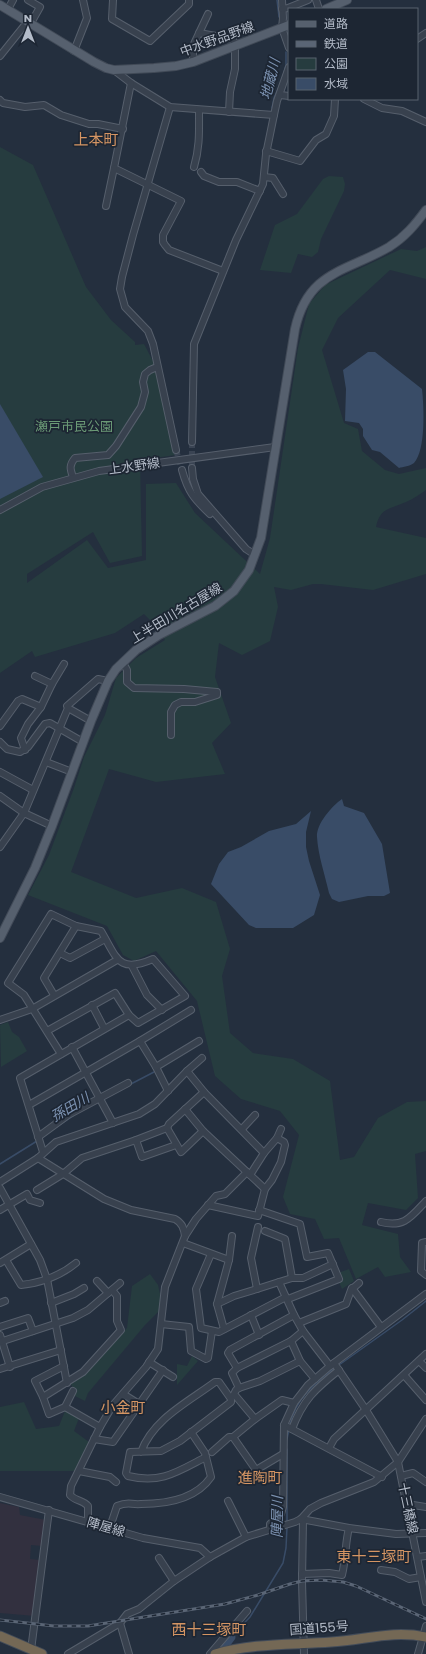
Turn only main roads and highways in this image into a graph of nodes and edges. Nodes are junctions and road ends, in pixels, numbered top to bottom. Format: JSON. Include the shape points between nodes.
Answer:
{"nodes":[{"id":1,"x":347,"y":0,"type":"edge"},
{"id":2,"x":337,"y":2,"type":"edge"},
{"id":3,"x":4,"y":7,"type":"edge"},
{"id":4,"x":328,"y":8,"type":"edge"},
{"id":5,"x":286,"y":26,"type":"edge"},
{"id":6,"x":426,"y":210,"type":"edge"},
{"id":7,"x":1,"y":934,"type":"edge"},
{"id":8,"x":0,"y":1636,"type":"edge"},
{"id":9,"x":425,"y":1637,"type":"edge"},
{"id":10,"x":42,"y":1654,"type":"edge"},
{"id":11,"x":215,"y":1654,"type":"edge"}],
"edges":[{"from":1,"to":2,"type":"main road"},
{"from":2,"to":4,"type":"main road"},
{"from":3,"to":5,"type":"main road","name":"中水野品野線","via":[[100,66],[114,70],[193,62]]},
{"from":6,"to":7,"type":"main road","name":"上半田川名古屋線","via":[[402,238],[323,280],[306,299],[295,329],[261,538],[249,570],[234,591],[215,606],[150,640],[136,650],[108,681],[52,826]]},
{"from":8,"to":10,"type":"highway"},
{"from":9,"to":11,"type":"highway","name":"国道155号","via":[[386,1634],[332,1642],[271,1644]]}]}
